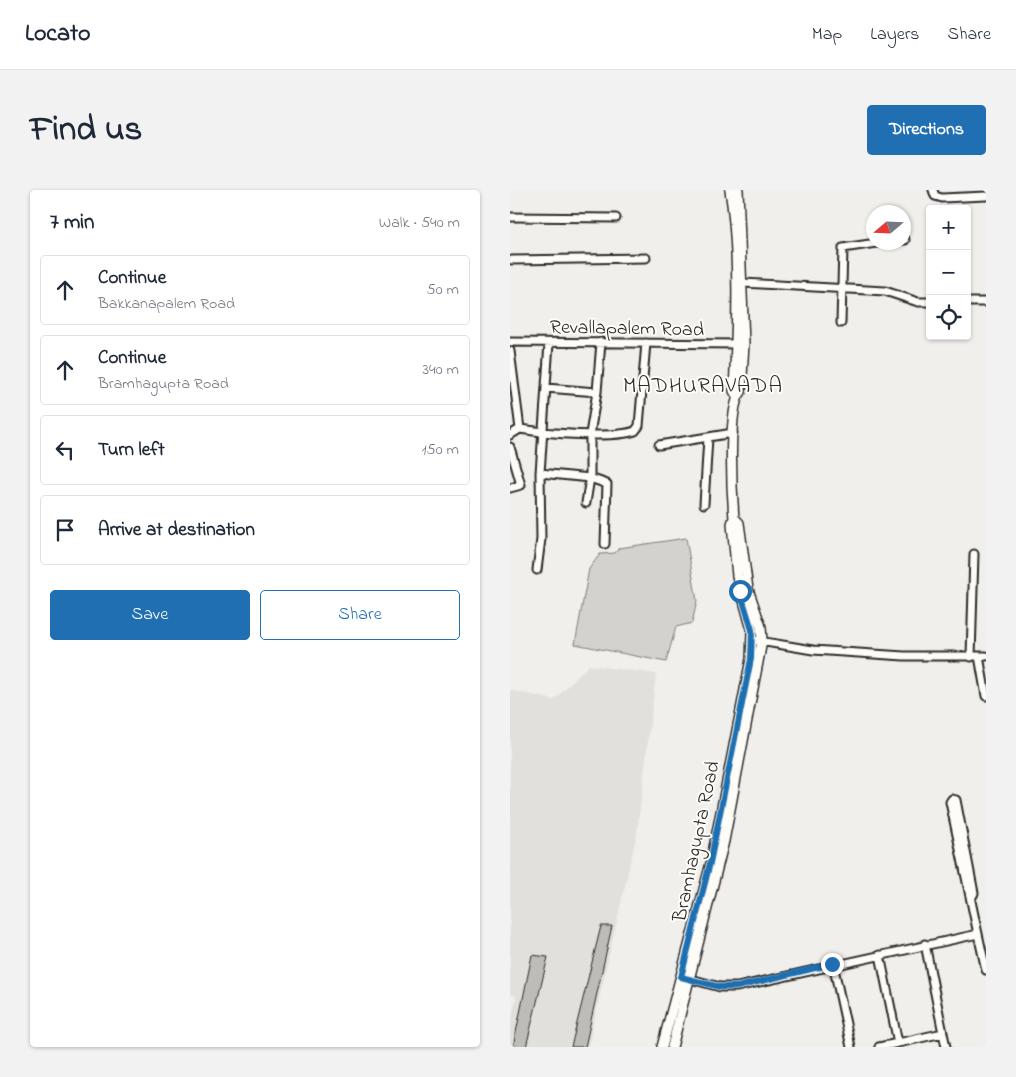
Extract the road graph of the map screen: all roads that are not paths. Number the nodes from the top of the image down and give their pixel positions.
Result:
1 (730, 190) edge
2 (738, 190) edge
3 (933, 190) edge
4 (986, 196) edge
5 (510, 217) edge
6 (616, 218) dead end
7 (866, 245) edge
8 (646, 258) dead end
9 (512, 260) dead end
10 (743, 284) junction
11 (842, 287) junction
12 (926, 302) edge
13 (971, 302) edge
14 (986, 302) edge
15 (841, 323) dead end
16 (510, 342) edge
17 (601, 342) junction
18 (548, 343) junction
19 (646, 343) junction
20 (740, 344) junction
21 (510, 351) edge
22 (546, 388) junction
23 (597, 392) junction
24 (520, 429) junction
25 (543, 432) junction
26 (733, 433) junction
27 (510, 434) edge
28 (590, 434) junction
29 (708, 438) junction
30 (659, 445) dead end
31 (510, 447) edge
32 (540, 473) junction
33 (590, 478) junction
34 (510, 488) edge
35 (586, 503) dead end
36 (704, 504) dead end
37 (605, 544) dead end
38 (974, 554) dead end
39 (537, 570) dead end
40 (758, 641) junction
41 (979, 656) edge
42 (986, 696) edge
43 (972, 897) junction
44 (978, 934) junction
45 (925, 944) junction
46 (880, 955) junction
47 (832, 964) junction
48 (986, 970) edge
49 (685, 978) junction
50 (943, 1033) junction
51 (898, 1043) junction
52 (662, 1047) edge
53 (672, 1047) edge
54 (851, 1047) edge
55 (879, 1047) edge
56 (946, 1047) edge

1 - 20 street
2 - 10 street
3 - 4 street
5 - 6 street
7 - 11 street
8 - 9 street
10 - 11 street
10 - 20 street
11 - 12 street
11 - 15 street
13 - 14 street
16 - 18 street, Revallapalem Road
17 - 18 street, Revallapalem Road
17 - 19 street, Revallapalem Road
17 - 23 street
18 - 22 street
19 - 20 street, Revallapalem Road
19 - 28 street
20 - 26 street
21 - 24 street
22 - 23 street
22 - 25 street
23 - 28 street
24 - 25 street
24 - 27 street
25 - 28 street
25 - 32 street
26 - 29 street
26 - 40 street
28 - 33 street
29 - 30 street
29 - 36 street
31 - 34 street
32 - 33 street
32 - 39 street
33 - 35 street
33 - 37 street
38 - 41 street
40 - 41 street
40 - 49 street, Bramhagupta Road
41 - 42 street
43 - 43 street
43 - 44 street
44 - 45 street
44 - 48 street
45 - 46 street
45 - 50 street
46 - 47 street
46 - 51 street
47 - 49 street
47 - 54 street
49 - 52 street, Bramhagupta Road
49 - 53 street, Bramhagupta Road
50 - 51 street
50 - 56 street
51 - 55 street

